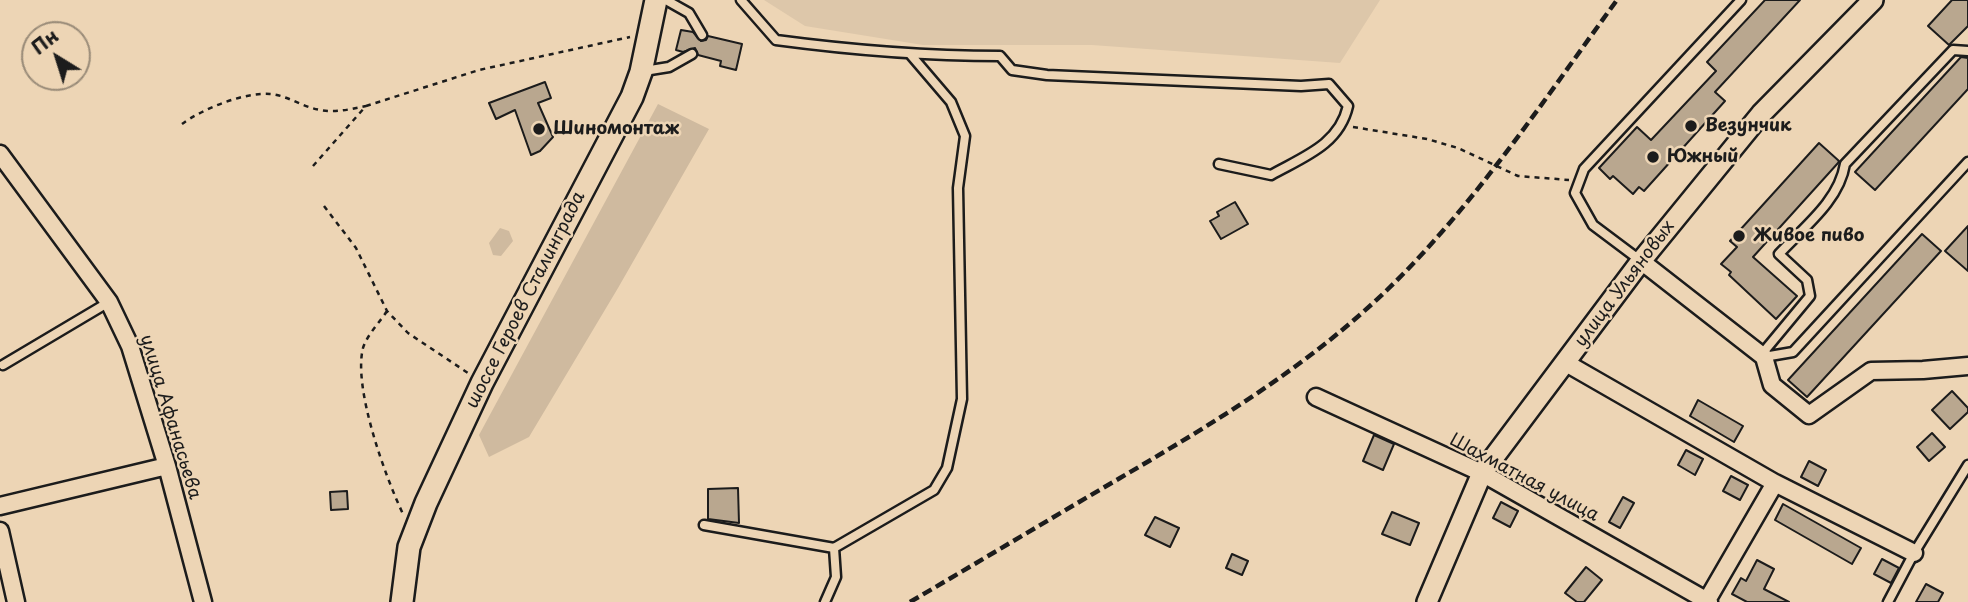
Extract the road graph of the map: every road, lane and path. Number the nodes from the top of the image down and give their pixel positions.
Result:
1 (656, 0) edge
2 (666, 0) edge
3 (741, 0) edge
4 (1741, 0) edge
5 (1873, 0) edge
6 (649, 33) junction
7 (702, 34) dead end
8 (1968, 51) edge
9 (692, 54) dead end
10 (910, 54) junction
11 (641, 72) junction
12 (366, 106) junction
13 (182, 124) dead end
14 (1342, 125) junction
15 (0, 154) edge
16 (1968, 162) edge
17 (1219, 164) dead end
18 (313, 166) dead end
19 (1579, 181) junction
20 (324, 206) dead end
21 (1641, 261) junction
22 (109, 302) junction
23 (387, 311) junction
24 (1762, 356) junction
25 (1566, 363) junction
26 (4, 365) dead end
27 (1968, 366) edge
28 (482, 383) junction
29 (1316, 397) dead end
30 (167, 466) junction
31 (1968, 466) edge
32 (1482, 473) junction
33 (1775, 483) junction
34 (0, 506) edge
35 (704, 526) dead end
36 (0, 531) edge
37 (413, 536) junction
38 (834, 548) junction
39 (1914, 553) junction
40 (16, 602) edge
41 (203, 602) edge
42 (402, 602) edge
43 (825, 602) edge
44 (1427, 602) edge
45 (1707, 602) edge
46 (1888, 602) edge

1 - 6 main road, шоссе Героев Сталинграда
2 - 7 lane
3 - 10 lane
4 - 19 lane
5 - 21 street, улица Ульяновых
6 - 11 main road, шоссе Героев Сталинграда
6 - 12 path
8 - 24 lane
9 - 11 lane
10 - 14 lane
10 - 38 lane
11 - 28 main road, шоссе Героев Сталинграда
12 - 13 path
12 - 18 path
14 - 17 lane
14 - 19 path
15 - 22 street, улица Афанасьева
16 - 24 lane
19 - 21 lane
20 - 23 path
21 - 24 street
21 - 25 street, улица Ульяновых
22 - 26 lane
22 - 30 street, улица Афанасьева
23 - 28 path
23 - 37 path
24 - 27 street
25 - 32 street, улица Ульяновых
25 - 33 street
28 - 37 main road, шоссе Героев Сталинграда
29 - 32 street, Шахматная улица
30 - 34 street
30 - 41 street, улица Афанасьева
31 - 39 lane
32 - 44 street, улица Ульяновых
32 - 45 street, Шахматная улица
33 - 39 street
33 - 45 street
35 - 38 lane
36 - 40 street
37 - 42 main road, шоссе Героев Сталинграда
38 - 43 lane
39 - 46 lane

